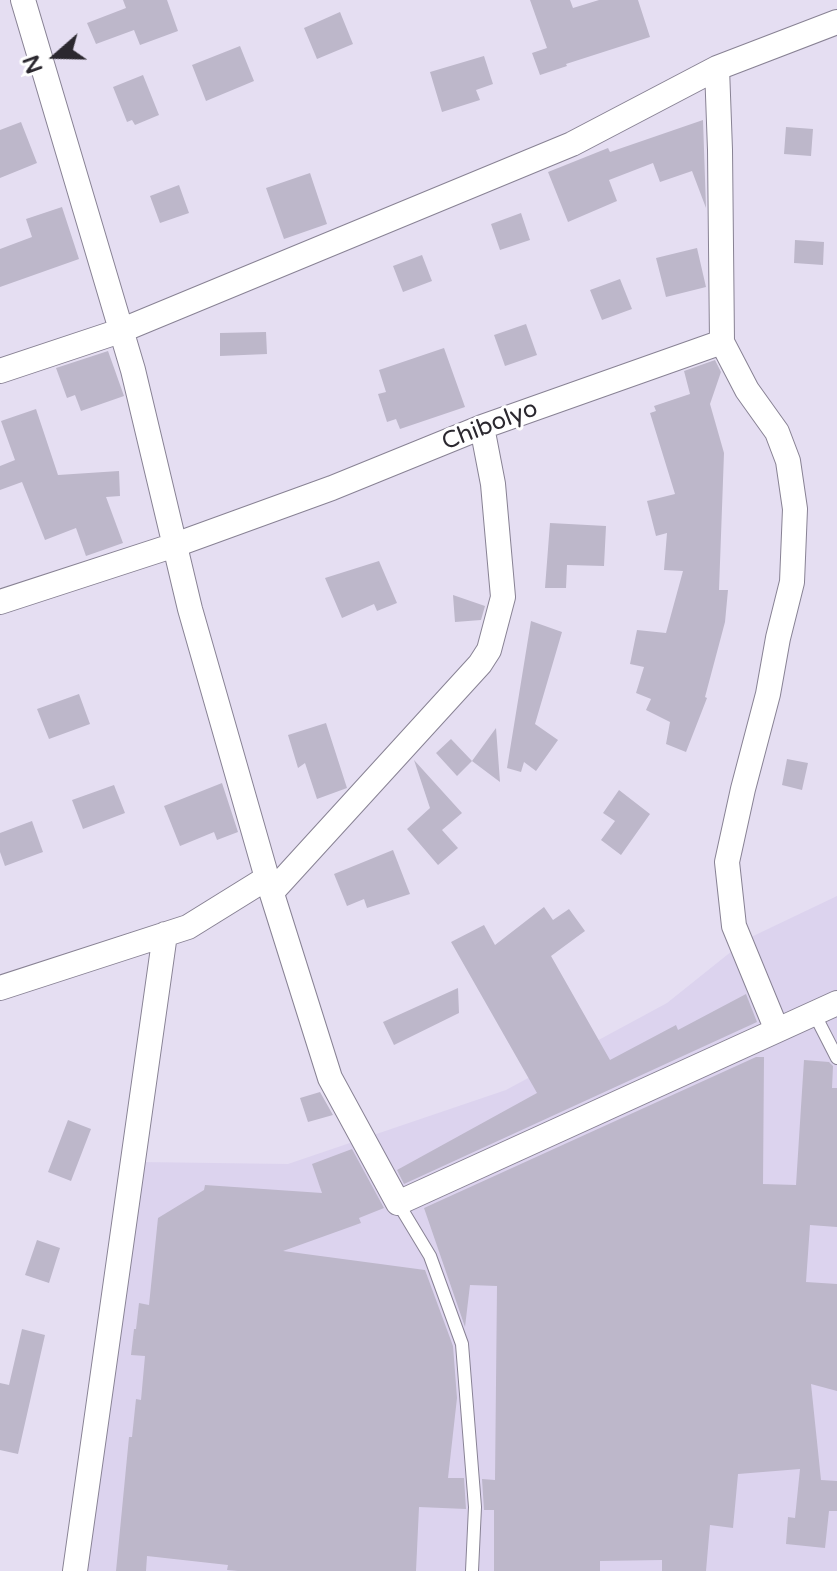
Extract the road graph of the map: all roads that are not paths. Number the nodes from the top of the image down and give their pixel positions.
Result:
1 (23, 0) edge
2 (837, 22) edge
3 (717, 68) junction
4 (120, 331) junction
5 (722, 342) junction
6 (0, 371) edge
7 (482, 427) junction
8 (175, 545) junction
9 (0, 602) edge
10 (269, 885) junction
11 (165, 934) junction
12 (0, 988) edge
13 (837, 1003) edge
14 (815, 1015) junction
15 (776, 1028) junction
16 (837, 1058) edge
17 (398, 1203) junction
18 (75, 1571) edge
19 (472, 1571) edge

1 - 4 street
2 - 3 street
3 - 4 street
3 - 5 street
4 - 6 street
4 - 8 street
5 - 7 street, Chibolyo
5 - 15 street
7 - 8 street, Chibolyo
7 - 10 street
8 - 9 street, Chibolyo
8 - 10 street
10 - 11 street
10 - 17 street
11 - 12 street
11 - 18 street
13 - 14 street
14 - 15 street
14 - 16 lane
15 - 17 street
17 - 19 lane

